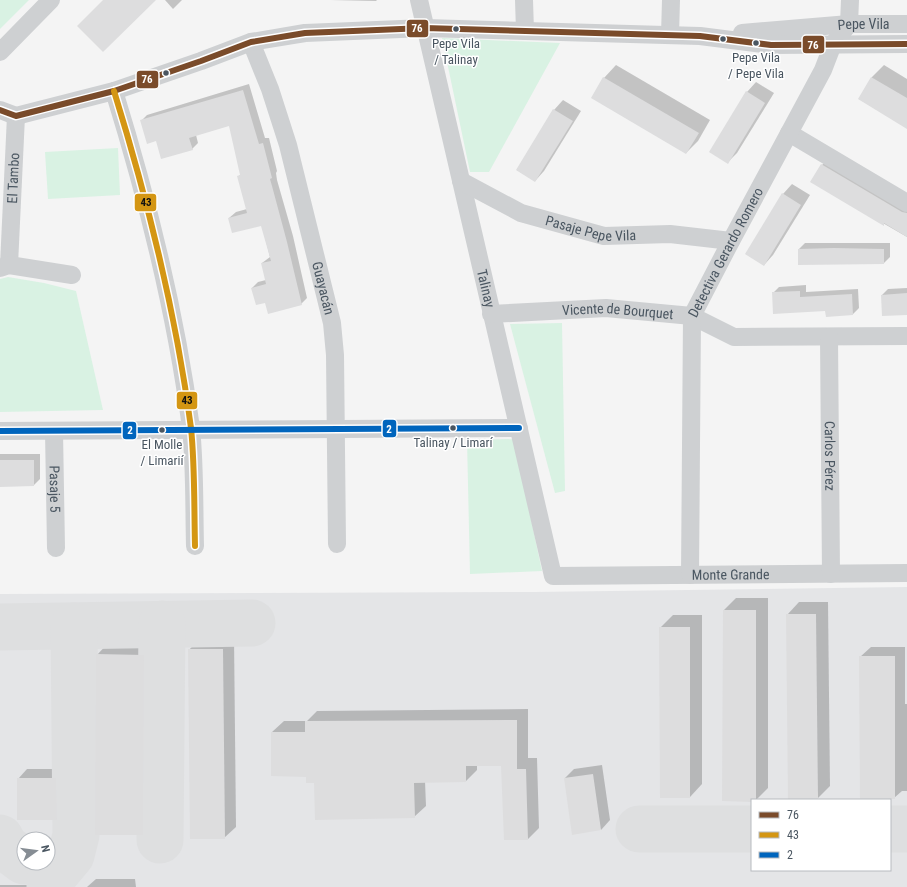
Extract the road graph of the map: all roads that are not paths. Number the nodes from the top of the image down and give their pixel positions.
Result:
1 (51, 0) edge
2 (419, 0) edge
3 (524, 0) edge
4 (671, 0) edge
5 (850, 0) edge
6 (849, 24) junction
7 (907, 24) edge
8 (425, 28) junction
9 (525, 31) junction
10 (670, 35) junction
11 (700, 36) junction
12 (252, 42) junction
13 (834, 44) junction
14 (907, 44) edge
15 (0, 52) edge
16 (114, 91) junction
17 (8, 113) edge
18 (789, 133) junction
19 (461, 181) junction
20 (907, 203) edge
21 (731, 241) junction
22 (5, 267) edge
23 (72, 275) dead end
24 (491, 314) junction
25 (692, 316) junction
26 (907, 336) edge
27 (829, 338) junction
28 (336, 428) junction
29 (519, 428) junction
30 (191, 430) junction
31 (0, 431) edge
32 (54, 431) junction
33 (337, 544) dead end
34 (195, 546) dead end
35 (56, 548) dead end
36 (907, 573) edge
37 (831, 574) junction
38 (690, 575) junction
39 (554, 576) joint

1 - 15 street
2 - 8 street, Talinay
3 - 9 street
4 - 10 street
5 - 6 street
6 - 7 street, Pepe Vila
6 - 11 street, Pepe Vila
6 - 13 street, Detectiva Gerardo Romero
8 - 9 street, Pepe Vila
8 - 12 street, Pepe Vila
8 - 19 street, Talinay
9 - 10 street, Pepe Vila
10 - 11 street, Pepe Vila
11 - 13 street, Pepe Vila
12 - 16 street, Pepe Vila
12 - 28 street, Guayacán
13 - 14 street, Pepe Vila
13 - 18 street, Detectiva Gerardo Romero
16 - 17 street, Pepe Vila
16 - 30 street
17 - 22 street, El Tambo
18 - 20 street
18 - 21 street, Detectiva Gerardo Romero
19 - 21 street, Pasaje Pepe Vila
19 - 24 street, Talinay
21 - 25 street, Detectiva Gerardo Romero
22 - 23 street, El Tambo
24 - 25 street, Vicente de Bourquet
24 - 29 street, Talinay
25 - 27 street, Vicente de Bourquet
25 - 38 street, Detectiva Gerardo Romero
26 - 27 street, Vicente de Bourquet
27 - 37 street, Carlos Pérez
28 - 29 street
28 - 30 street
28 - 33 street, Guayacán
29 - 39 street, Talinay
30 - 32 street
30 - 34 street
31 - 32 street
32 - 35 street, Pasaje 5
36 - 37 street, Monte Grande
37 - 38 street, Monte Grande
38 - 39 street, Monte Grande

